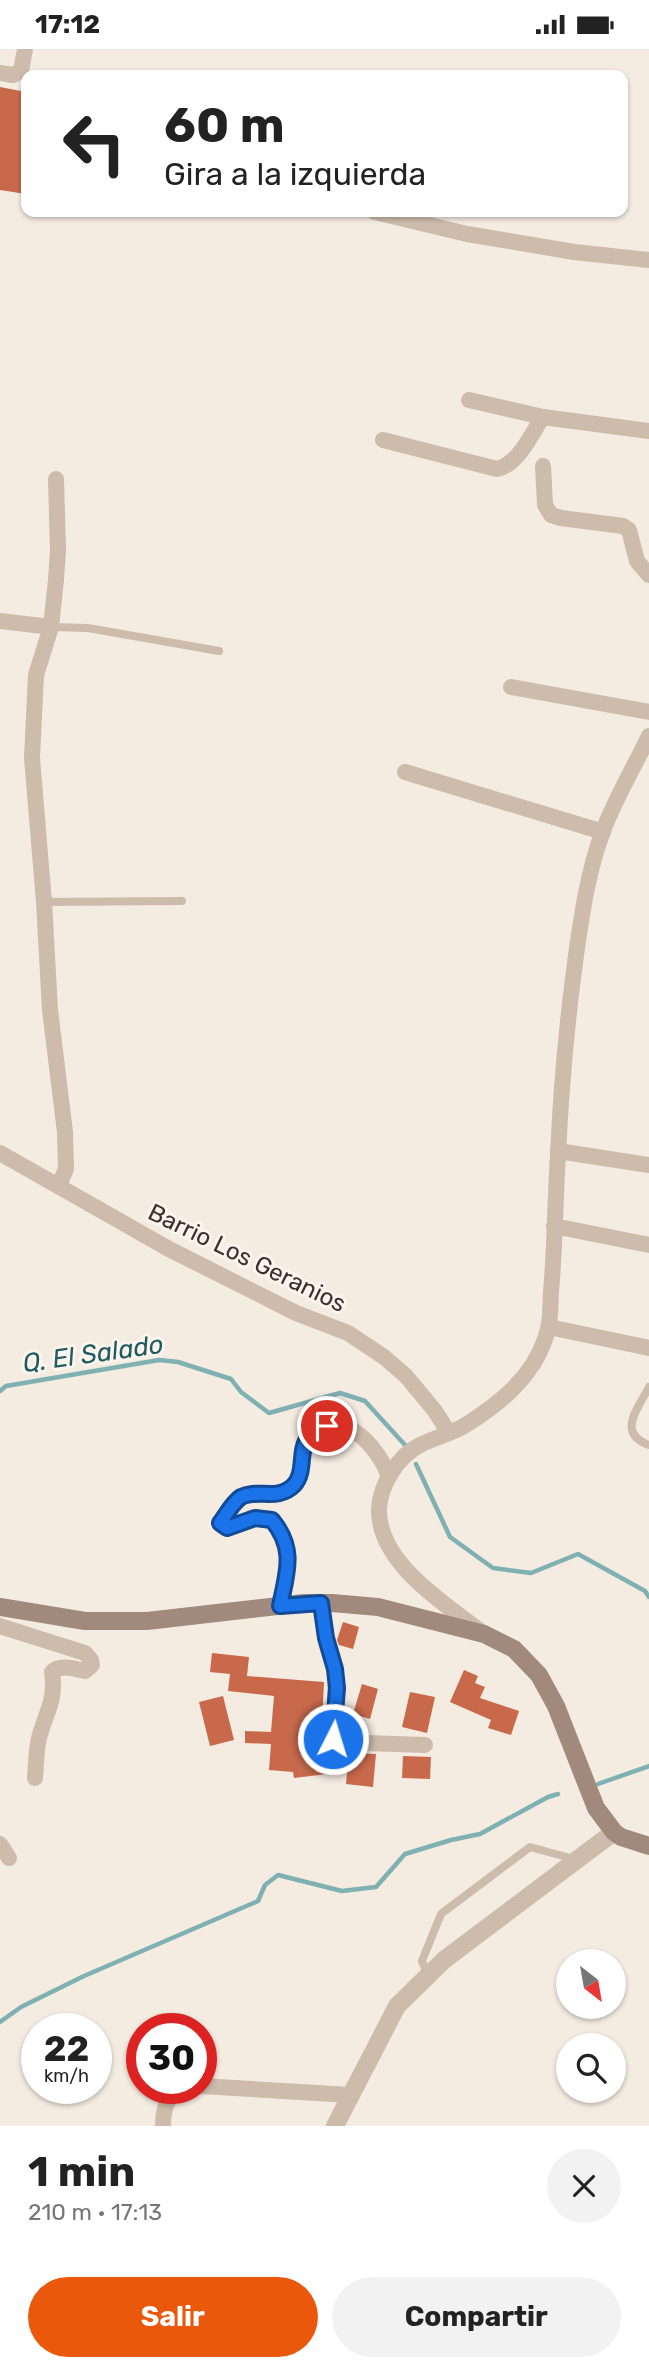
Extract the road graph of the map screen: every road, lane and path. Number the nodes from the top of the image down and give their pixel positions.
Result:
1 (25, 49) edge
2 (21, 70) edge
3 (21, 71) edge
4 (0, 73) edge
5 (396, 217) edge
6 (649, 260) edge
7 (469, 400) dead end
8 (543, 417) junction
9 (649, 431) edge
10 (383, 440) dead end
11 (542, 466) dead end
12 (56, 479) dead end
13 (649, 575) edge
14 (0, 621) edge
15 (51, 627) junction
16 (219, 651) dead end
17 (511, 687) dead end
18 (649, 712) edge
19 (649, 736) edge
20 (405, 772) dead end
21 (603, 832) junction
22 (182, 901) dead end
23 (44, 902) junction
24 (558, 1151) junction
25 (0, 1153) edge
26 (649, 1165) edge
27 (59, 1185) junction
28 (554, 1226) junction
29 (649, 1245) edge
30 (550, 1327) junction
31 (649, 1348) edge
32 (649, 1387) edge
33 (449, 1433) junction
34 (649, 1445) edge
35 (389, 1476) junction
36 (321, 1603) junction
37 (280, 1606) junction
38 (0, 1607) edge
39 (0, 1626) edge
40 (484, 1634) junction
41 (425, 1745) dead end
42 (35, 1777) dead end
43 (614, 1832) junction
44 (649, 1846) edge
45 (576, 1860) junction
46 (428, 1976) junction
47 (217, 2087) edge
48 (350, 2095) junction
49 (165, 2104) edge
50 (163, 2126) edge
51 (335, 2126) edge

1 - 2 street
3 - 4 street
5 - 6 street
7 - 8 street
8 - 9 street
8 - 10 street
11 - 13 street
12 - 15 street
14 - 15 street
15 - 16 lane
15 - 23 street
17 - 18 street
19 - 21 street
20 - 21 street
21 - 24 street
22 - 23 lane
23 - 27 street
24 - 26 street
24 - 28 street
25 - 27 street, Barrio Los Geranios
27 - 33 street, Barrio Los Geranios
28 - 29 street
28 - 30 street
30 - 31 street
30 - 33 street
32 - 34 lane
33 - 35 street
35 - 37 street
35 - 40 street
36 - 37 main road
36 - 40 main road
36 - 41 street
37 - 38 main road
39 - 42 street
40 - 43 main road
43 - 44 main road
43 - 45 street
45 - 46 street
45 - 46 lane
46 - 48 street
47 - 48 street
48 - 51 street
49 - 50 street

